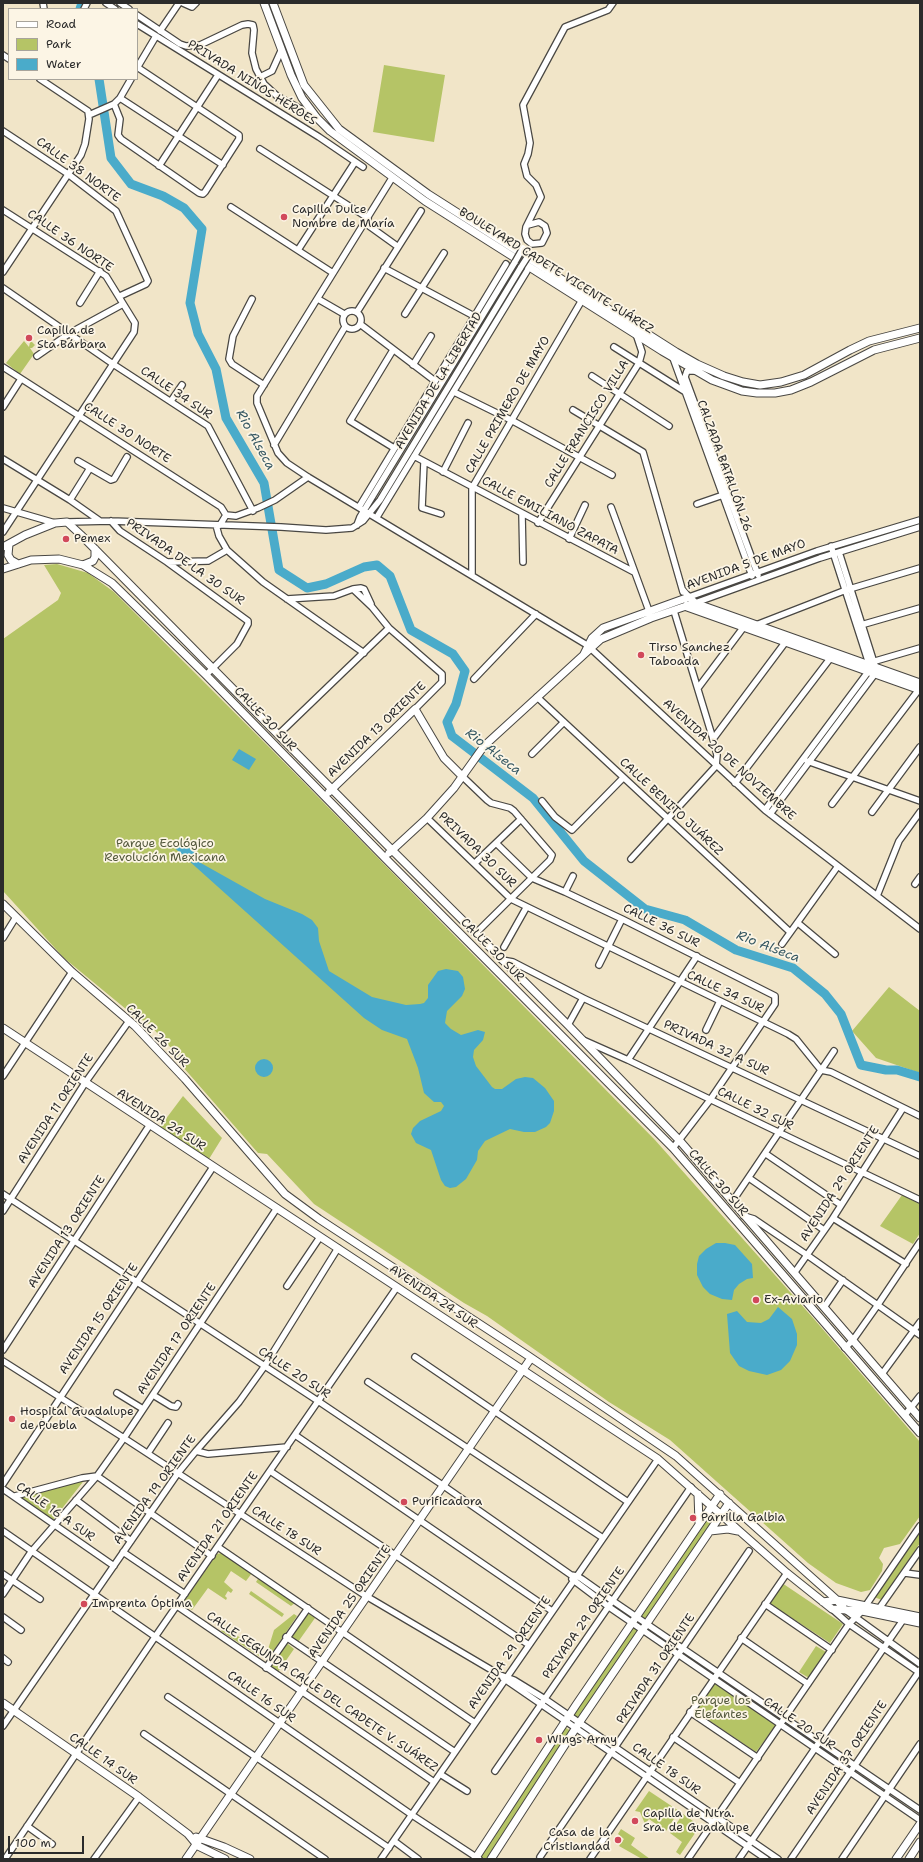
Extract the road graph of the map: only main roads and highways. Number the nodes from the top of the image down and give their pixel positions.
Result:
1 (264, 3) edge
2 (273, 3) edge
3 (920, 328) edge
4 (920, 338) edge
5 (6, 545) edge
6 (95, 550) junction
7 (18, 564) junction
8 (83, 565) junction
9 (3, 569) edge
10 (686, 598) junction
11 (696, 603) junction
12 (687, 606) junction
13 (750, 625) junction
14 (589, 647) junction
15 (919, 687) edge
16 (463, 778) junction
17 (332, 789) junction
18 (325, 797) junction
19 (392, 850) junction
20 (385, 858) junction
21 (3, 904) edge
22 (3, 1028) edge
23 (285, 1194) joint
24 (532, 1358) junction
25 (523, 1370) junction
26 (920, 1418) edge
27 (920, 1433) edge
28 (698, 1494) junction
29 (720, 1494) junction
30 (729, 1503) junction
31 (712, 1505) junction
32 (721, 1514) junction
33 (699, 1523) junction
34 (710, 1531) junction
35 (739, 1531) junction
36 (836, 1600) junction
37 (823, 1602) junction
38 (864, 1608) junction
39 (844, 1609) junction
40 (906, 1617) junction
41 (920, 1617) edge
42 (920, 1623) edge
43 (3, 1703) edge
44 (920, 1824) edge
45 (198, 1841) junction
46 (920, 1842) edge
47 (477, 1858) edge
48 (186, 1859) edge
49 (225, 1859) edge
50 (250, 1859) edge
51 (491, 1859) edge
52 (896, 1859) edge
53 (909, 1859) edge

1 - 4 main road, BOULEVARD CADETE VICENTE SUÁREZ
2 - 3 main road, BOULEVARD CADETE VICENTE SUÁREZ
5 - 6 main road, CALLE 30 SUR
5 - 7 main road
6 - 8 main road
6 - 17 main road, CALLE 30 SUR
7 - 8 main road, CALLE 30 SUR
7 - 9 main road, CALLE 30 SUR
8 - 18 main road, CALLE 30 SUR
10 - 11 main road
10 - 12 main road
10 - 14 main road, AVENIDA 5 DE MAYO
11 - 12 main road, AVENIDA 5 DE MAYO
11 - 13 main road
12 - 13 main road
12 - 14 main road, AVENIDA 5 DE MAYO
13 - 15 main road
14 - 16 main road
16 - 17 main road, AVENIDA 13 ORIENTE
16 - 19 main road
17 - 18 main road, AVENIDA 13 ORIENTE
17 - 19 main road, CALLE 30 SUR
18 - 20 main road, CALLE 30 SUR
19 - 20 main road
19 - 26 main road, CALLE 30 SUR
20 - 27 main road, CALLE 30 SUR
21 - 23 main road, CALLE 26 SUR
22 - 25 main road, AVENIDA 24 SUR
23 - 24 main road, AVENIDA 24 SUR
24 - 25 main road, AVENIDA 25 ORIENTE
24 - 29 main road, AVENIDA 24 SUR
25 - 28 main road, AVENIDA 24 SUR
25 - 45 main road, AVENIDA 25 ORIENTE
28 - 31 main road, AVENIDA 24 SUR
28 - 33 main road
29 - 30 main road, AVENIDA 24 SUR
29 - 31 main road
30 - 32 main road
30 - 36 main road, AVENIDA 24 SUR
31 - 32 main road, AVENIDA 24 SUR
31 - 33 main road
32 - 34 main road
32 - 35 main road, AVENIDA 24 SUR
33 - 47 main road
34 - 35 main road
34 - 51 main road
35 - 37 main road, AVENIDA 24 SUR
36 - 37 main road
36 - 38 main road
36 - 39 main road, AVENIDA 24 SUR
37 - 39 main road, AVENIDA 24 SUR
38 - 39 main road
38 - 40 main road
40 - 41 main road
40 - 42 main road
43 - 45 main road, CALLE 14 SUR
44 - 52 main road
45 - 48 main road, AVENIDA 25 ORIENTE
45 - 49 main road
45 - 50 main road
46 - 53 main road

